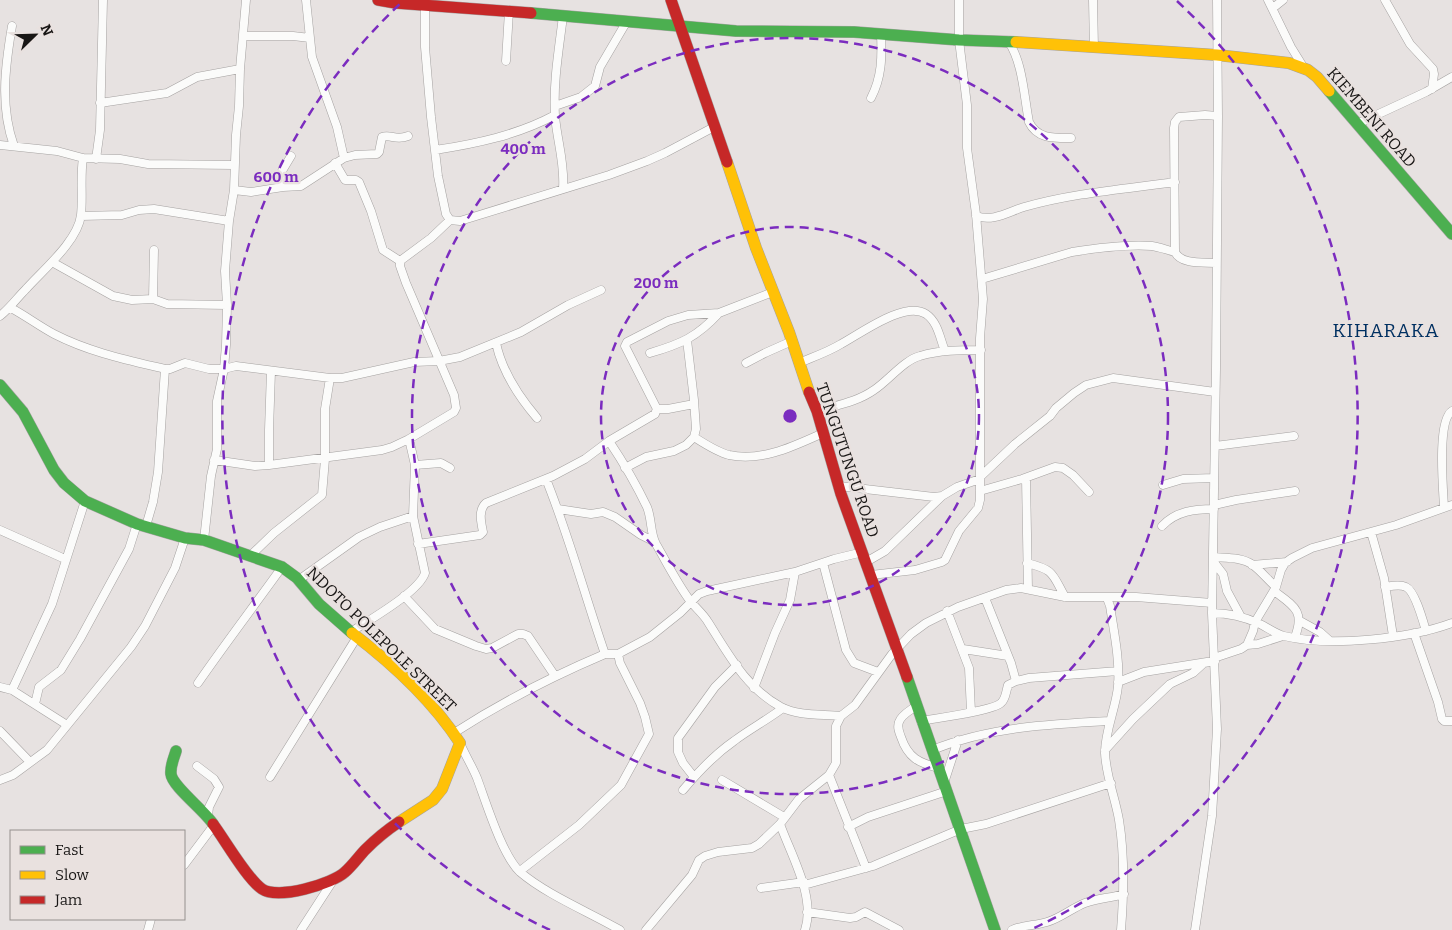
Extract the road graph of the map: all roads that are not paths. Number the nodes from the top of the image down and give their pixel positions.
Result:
1 (103, 0) edge
2 (246, 0) edge
3 (306, 0) edge
4 (378, 0) edge
5 (671, 0) edge
6 (959, 0) edge
7 (1093, 0) edge
8 (1217, 0) edge
9 (1268, 0) edge
10 (1284, 0) edge
11 (1385, 0) edge
12 (394, 2) edge
13 (425, 4) junction
14 (1272, 8) junction
15 (509, 11) junction
16 (563, 16) junction
17 (627, 21) junction
18 (12, 26) dead end
19 (679, 26) junction
20 (881, 34) junction
21 (244, 36) junction
22 (310, 38) junction
23 (959, 40) junction
24 (1008, 41) junction
25 (1094, 48) junction
26 (1217, 55) junction
27 (506, 60) dead end
28 (1304, 68) junction
29 (240, 69) junction
30 (1452, 77) edge
31 (1432, 89) junction
32 (871, 98) dead end
33 (100, 103) junction
34 (555, 106) junction
35 (555, 115) junction
36 (1218, 116) junction
37 (1357, 124) junction
38 (714, 126) junction
39 (408, 136) dead end
40 (1071, 138) dead end
41 (0, 145) edge
42 (14, 146) junction
43 (435, 150) junction
44 (291, 156) dead end
45 (83, 158) junction
46 (344, 158) junction
47 (96, 159) junction
48 (335, 163) junction
49 (234, 165) junction
50 (1175, 182) junction
51 (283, 187) junction
52 (563, 188) junction
53 (234, 190) junction
54 (81, 216) junction
55 (976, 216) junction
56 (450, 220) junction
57 (229, 221) junction
58 (1452, 234) edge
59 (154, 250) dead end
60 (1175, 252) junction
61 (400, 261) junction
62 (52, 262) junction
63 (1216, 262) junction
64 (982, 279) junction
65 (601, 290) dead end
66 (773, 292) junction
67 (153, 299) junction
68 (228, 305) junction
69 (11, 308) junction
70 (719, 313) junction
71 (0, 316) edge
72 (687, 340) junction
73 (792, 342) junction
74 (496, 343) junction
75 (981, 350) junction
76 (945, 351) junction
77 (650, 353) dead end
78 (439, 361) junction
79 (746, 363) dead end
80 (798, 363) junction
81 (165, 369) junction
82 (224, 369) junction
83 (271, 371) junction
84 (330, 378) junction
85 (0, 385) edge
86 (1215, 392) junction
87 (694, 404) junction
88 (657, 410) junction
89 (817, 410) junction
90 (1452, 411) edge
91 (537, 418) dead end
92 (823, 433) junction
93 (1294, 436) dead end
94 (694, 438) junction
95 (409, 439) junction
96 (609, 441) junction
97 (1215, 446) junction
98 (325, 459) junction
99 (214, 460) junction
100 (270, 465) junction
101 (415, 465) junction
102 (450, 468) dead end
103 (625, 468) junction
104 (980, 478) junction
105 (1026, 478) junction
106 (1214, 478) junction
107 (546, 479) junction
108 (1163, 485) dead end
109 (839, 486) junction
110 (980, 491) junction
111 (1295, 491) dead end
112 (1090, 492) dead end
113 (942, 496) junction
114 (86, 500) junction
115 (1448, 506) edge
116 (1214, 507) junction
117 (558, 509) junction
118 (413, 516) junction
119 (141, 525) junction
120 (1162, 526) dead end
121 (0, 530) edge
122 (1371, 532) junction
123 (185, 538) junction
124 (204, 540) junction
125 (655, 542) junction
126 (418, 544) junction
127 (250, 556) junction
128 (864, 557) junction
129 (65, 559) junction
130 (1214, 559) junction
131 (1287, 562) junction
132 (823, 563) junction
133 (1027, 564) junction
134 (1252, 565) junction
135 (282, 567) junction
136 (795, 572) junction
137 (870, 575) junction
138 (300, 579) junction
139 (1385, 587) junction
140 (1028, 589) junction
141 (1275, 589) junction
142 (404, 596) junction
143 (1065, 597) junction
144 (985, 598) junction
145 (1107, 598) junction
146 (691, 602) junction
147 (1212, 602) junction
148 (946, 611) junction
149 (1212, 613) junction
150 (1242, 617) junction
151 (1300, 621) junction
152 (1255, 622) junction
153 (1452, 623) edge
154 (1426, 631) junction
155 (1414, 633) junction
156 (354, 634) junction
157 (1283, 636) junction
158 (1393, 636) junction
159 (1296, 637) junction
160 (1329, 640) junction
161 (1246, 645) junction
162 (897, 648) junction
163 (963, 649) junction
164 (606, 654) junction
165 (618, 654) junction
166 (1008, 656) junction
167 (1212, 660) junction
168 (737, 665) junction
169 (1118, 671) junction
170 (878, 672) junction
171 (556, 676) junction
172 (1016, 681) junction
173 (1118, 682) junction
174 (198, 683) dead end
175 (0, 687) edge
176 (754, 688) junction
177 (12, 690) junction
178 (35, 704) junction
179 (916, 706) junction
180 (782, 708) junction
181 (972, 712) junction
182 (841, 716) junction
183 (922, 721) junction
184 (1110, 721) junction
185 (1452, 721) edge
186 (67, 725) junction
187 (0, 731) edge
188 (457, 738) junction
189 (958, 740) junction
190 (932, 750) junction
191 (1105, 750) junction
192 (176, 751) dead end
193 (30, 762) junction
194 (197, 766) dead end
195 (939, 768) junction
196 (829, 775) junction
197 (694, 776) junction
198 (270, 777) dead end
199 (0, 780) edge
200 (722, 780) dead end
201 (1111, 783) junction
202 (946, 787) junction
203 (683, 790) dead end
204 (211, 821) junction
205 (782, 821) junction
206 (848, 827) junction
207 (961, 830) junction
208 (185, 863) edge
209 (866, 868) junction
210 (520, 872) junction
211 (334, 879) junction
212 (804, 884) junction
213 (761, 888) dead end
214 (1124, 894) junction
215 (807, 912) junction
216 (301, 930) edge
217 (620, 930) edge
218 (646, 930) edge
219 (805, 930) edge
220 (899, 930) edge
221 (995, 930) edge
222 (1012, 930) edge
223 (1121, 930) edge
224 (1195, 930) edge

1 - 33 street
2 - 21 street
3 - 22 street
4 - 12 street, KIEMBENI ROAD
5 - 19 street, TUNGUTUNGU ROAD
6 - 23 street
7 - 25 street
8 - 26 street
9 - 14 street
10 - 14 street
11 - 31 street
12 - 13 street, KIEMBENI ROAD
13 - 15 street, KIEMBENI ROAD
13 - 43 street
14 - 28 street
15 - 16 street, KIEMBENI ROAD
15 - 27 street
16 - 17 street, KIEMBENI ROAD
16 - 34 street
17 - 19 street, KIEMBENI ROAD
17 - 34 street
18 - 42 street
19 - 20 street, KIEMBENI ROAD
19 - 38 street, TUNGUTUNGU ROAD
20 - 23 street, KIEMBENI ROAD
20 - 32 street
21 - 22 street
21 - 29 street
22 - 46 street
23 - 24 street, KIEMBENI ROAD
23 - 55 street
24 - 25 street, KIEMBENI ROAD
24 - 40 street
25 - 26 street, KIEMBENI ROAD
26 - 28 street, KIEMBENI ROAD
26 - 36 street
28 - 37 street, KIEMBENI ROAD
29 - 33 street
29 - 49 street
30 - 31 street
31 - 37 street
33 - 47 street
34 - 35 street
35 - 43 street
35 - 52 street
36 - 50 street
36 - 63 street
37 - 58 street, KIEMBENI ROAD
38 - 52 street
38 - 66 street, TUNGUTUNGU ROAD
39 - 46 street
41 - 42 street
42 - 45 street
43 - 56 street
44 - 51 street
45 - 47 street
45 - 54 street
46 - 48 street
47 - 49 street
48 - 51 street
48 - 61 street
49 - 53 street
50 - 55 street
50 - 60 street
51 - 53 street
52 - 56 street
53 - 57 street
54 - 57 street
54 - 62 street
55 - 64 street
56 - 61 street
57 - 68 street
59 - 67 street
60 - 63 street
60 - 64 street
61 - 78 street
62 - 67 street
62 - 69 street
63 - 86 street
64 - 75 street
65 - 74 street
66 - 70 street
66 - 73 street, TUNGUTUNGU ROAD
67 - 68 street
68 - 82 street
69 - 71 street
69 - 81 street
70 - 72 street
70 - 88 street
72 - 77 street
72 - 87 street
73 - 79 street
73 - 80 street, TUNGUTUNGU ROAD
74 - 78 street
74 - 91 street
75 - 76 street
75 - 104 street
76 - 80 street
76 - 89 street
78 - 84 street
78 - 95 street
80 - 89 street, TUNGUTUNGU ROAD
81 - 82 street
81 - 119 street
82 - 83 street
82 - 99 street
83 - 84 street
83 - 100 street
84 - 98 street
85 - 114 street, NDOTO POLEPOLE STREET
86 - 97 street
86 - 104 street
87 - 88 street
87 - 94 street
88 - 96 street
89 - 92 street, TUNGUTUNGU ROAD
90 - 115 street
92 - 94 street
92 - 109 street, TUNGUTUNGU ROAD
93 - 97 street
94 - 103 street
95 - 98 street
95 - 101 street
96 - 103 street
96 - 107 street
97 - 106 street
98 - 100 street
98 - 127 street
99 - 100 street
99 - 124 street
101 - 102 street
101 - 118 street
103 - 125 street
104 - 110 street
104 - 113 street
105 - 110 street
105 - 112 street
105 - 133 street
106 - 108 street
106 - 116 street
107 - 117 street
107 - 126 street
109 - 113 street
109 - 128 street, TUNGUTUNGU ROAD
110 - 137 street
111 - 116 street
113 - 128 street
114 - 119 street, NDOTO POLEPOLE STREET
114 - 129 street
115 - 122 street
116 - 120 street
116 - 130 street
117 - 125 street
117 - 164 street
118 - 126 street
118 - 138 street
119 - 123 street, NDOTO POLEPOLE STREET
119 - 178 street
121 - 129 street
122 - 131 street
122 - 139 street
123 - 124 street, NDOTO POLEPOLE STREET
123 - 186 street
124 - 127 street, NDOTO POLEPOLE STREET
125 - 146 street
126 - 142 street
127 - 135 street, NDOTO POLEPOLE STREET
128 - 132 street
128 - 137 street, TUNGUTUNGU ROAD
129 - 177 street
130 - 134 street
130 - 147 street
130 - 150 street
131 - 134 street
131 - 141 street
132 - 136 street
132 - 170 street
133 - 140 street
133 - 143 street
134 - 141 street
135 - 138 street, NDOTO POLEPOLE STREET
135 - 174 street
136 - 146 street
136 - 176 street
137 - 162 street, TUNGUTUNGU ROAD
138 - 156 street, NDOTO POLEPOLE STREET
139 - 154 street
139 - 158 street
140 - 143 street
140 - 144 street
141 - 151 street
141 - 152 street
142 - 156 street
142 - 171 street
143 - 145 street
144 - 148 street
144 - 166 street
145 - 147 street
145 - 169 street
146 - 165 street
146 - 168 street
147 - 149 street
148 - 162 street
148 - 163 street
149 - 150 street
149 - 167 street
150 - 152 street
151 - 159 street
151 - 160 street
152 - 157 street
152 - 161 street
153 - 154 street
154 - 155 street
155 - 158 street
155 - 185 street
156 - 188 street, NDOTO POLEPOLE STREET
156 - 198 street
157 - 159 street
157 - 161 street
158 - 160 street
159 - 160 street
161 - 167 street
162 - 170 street
162 - 179 street, TUNGUTUNGU ROAD
163 - 166 street
163 - 181 street
164 - 165 street
164 - 171 street
165 - 210 street
166 - 172 street
167 - 173 street
167 - 191 street
167 - 224 street
168 - 176 street
168 - 197 street
169 - 172 street
169 - 173 street
170 - 182 street
171 - 188 street
172 - 181 street
173 - 184 street
175 - 177 street
176 - 180 street
177 - 178 street
178 - 186 street
179 - 183 street, TUNGUTUNGU ROAD
179 - 195 street
180 - 182 street
180 - 197 street
181 - 183 street
182 - 196 street
183 - 190 street, TUNGUTUNGU ROAD
184 - 189 street
184 - 191 street
186 - 193 street
187 - 193 street
188 - 210 street
188 - 211 street
189 - 190 street
189 - 202 street
190 - 195 street, TUNGUTUNGU ROAD
191 - 201 street
192 - 204 street
193 - 199 street
194 - 204 street
195 - 202 street, TUNGUTUNGU ROAD
196 - 205 street
196 - 206 street
197 - 203 street
200 - 205 street
201 - 207 street
201 - 214 street
202 - 206 street
202 - 207 street, TUNGUTUNGU ROAD
204 - 208 street
204 - 211 street
205 - 212 street
205 - 218 street
206 - 209 street
207 - 209 street
207 - 221 street, TUNGUTUNGU ROAD
209 - 212 street
210 - 217 street
211 - 216 street
212 - 213 street
212 - 215 street
214 - 222 street
214 - 223 street
215 - 219 street
215 - 220 street

